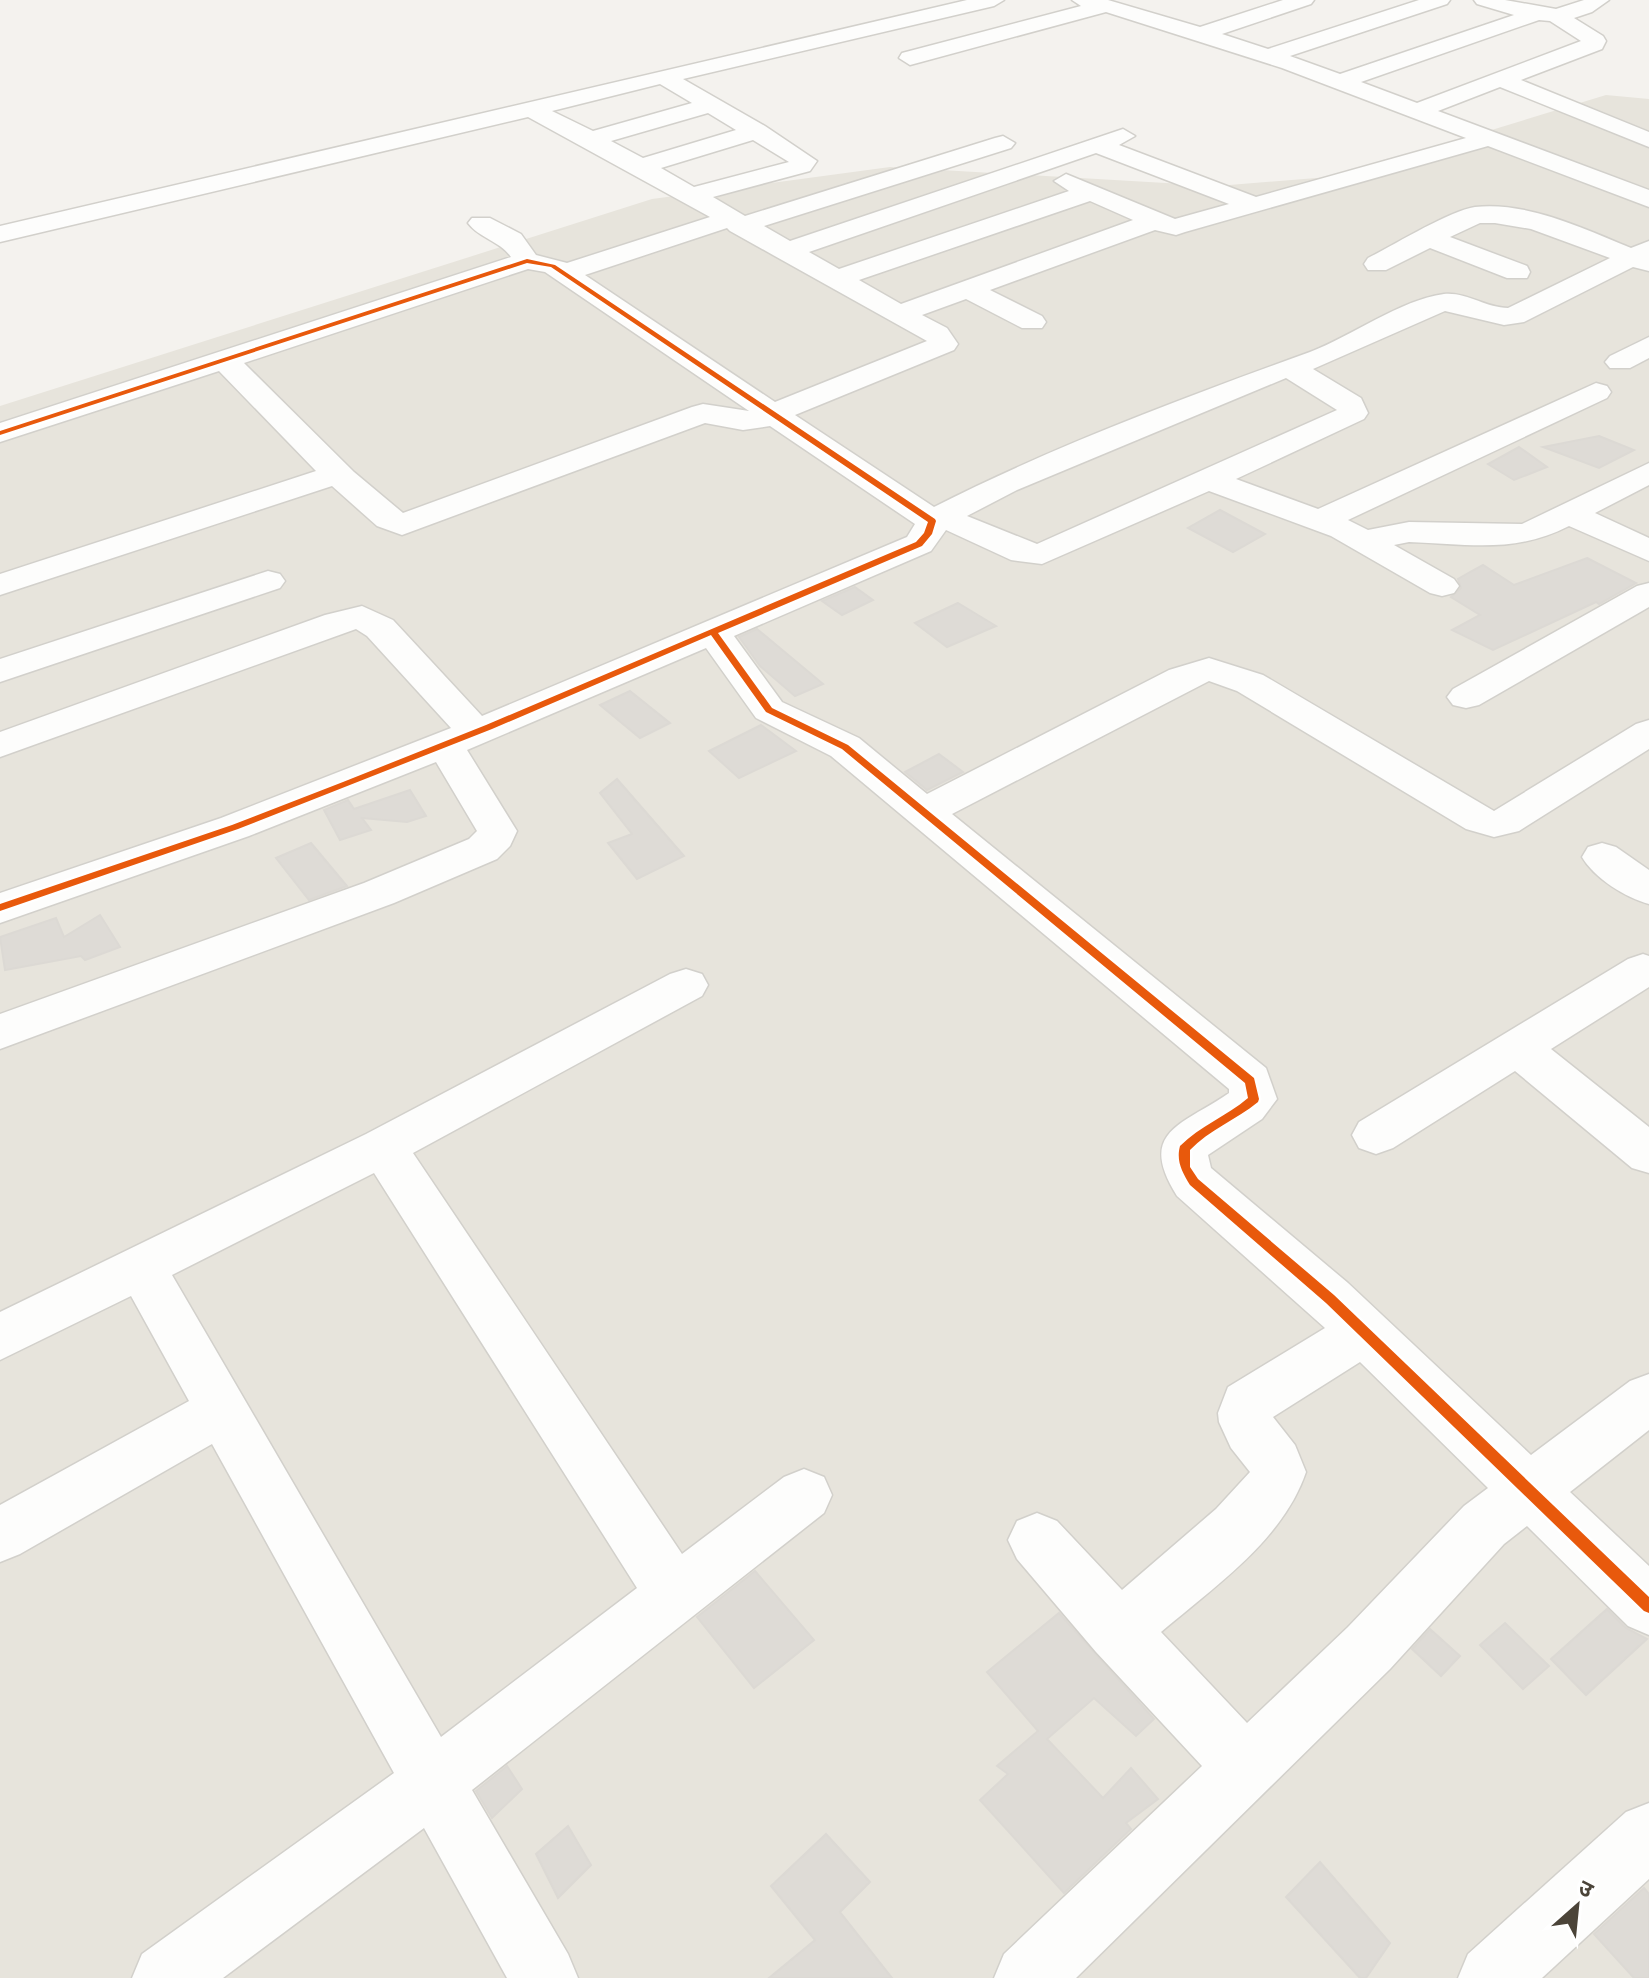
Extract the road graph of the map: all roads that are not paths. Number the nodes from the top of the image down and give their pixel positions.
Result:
1 (994, 0) edge
2 (1082, 0) edge
3 (1304, 0) edge
4 (1440, 0) edge
5 (1484, 0) edge
6 (1599, 0) edge
7 (1105, 6) junction
8 (1177, 6) dead end
9 (1535, 15) junction
10 (1148, 17) junction
11 (1558, 17) junction
12 (861, 29) junction
13 (1200, 34) junction
14 (1267, 56) junction
15 (910, 58) junction
16 (934, 72) dead end
17 (662, 76) junction
18 (1502, 80) junction
19 (1339, 82) junction
20 (1456, 97) junction
21 (712, 105) junction
22 (1482, 107) dead end
23 (531, 109) junction
24 (1418, 111) junction
25 (757, 131) junction
26 (1123, 136) dead end
27 (1491, 138) junction
28 (592, 139) junction
29 (1649, 140) edge
30 (1003, 143) dead end
31 (1097, 145) junction
32 (640, 167) junction
33 (1066, 181) dead end
34 (1091, 192) junction
35 (691, 195) junction
36 (1649, 199) edge
37 (1255, 205) junction
38 (1155, 221) junction
39 (734, 222) junction
40 (481, 223) dead end
41 (0, 234) edge
42 (1428, 238) junction
43 (788, 251) junction
44 (1643, 257) edge
45 (527, 261) junction
46 (1377, 264) dead end
47 (1517, 272) dead end
48 (564, 273) junction
49 (836, 279) junction
50 (967, 289) junction
51 (899, 314) junction
52 (1032, 322) dead end
53 (1649, 346) edge
54 (224, 359) junction
55 (1620, 362) dead end
56 (1290, 368) junction
57 (1596, 392) dead end
58 (774, 413) junction
59 (0, 433) edge
60 (1649, 472) edge
61 (338, 474) junction
62 (1208, 480) junction
63 (1569, 513) junction
64 (936, 518) junction
65 (1321, 520) junction
66 (1365, 540) junction
67 (1649, 551) edge
68 (268, 581) dead end
69 (0, 585) edge
70 (1442, 586) dead end
71 (1649, 593) edge
72 (713, 632) junction
73 (0, 671) edge
74 (1466, 697) dead end
75 (1649, 732) edge
76 (461, 738) junction
77 (0, 745) edge
78 (923, 813) junction
79 (1602, 857) dead end
80 (1649, 890) edge
81 (0, 908) edge
82 (1643, 970) dead end
83 (686, 985) dead end
84 (0, 1032) edge
85 (1517, 1047) junction
86 (1376, 1135) dead end
87 (383, 1147) junction
88 (1646, 1147) edge
89 (142, 1269) junction
90 (1363, 1332) junction
91 (0, 1337) edge
92 (1649, 1398) edge
93 (223, 1410) junction
94 (1528, 1492) junction
95 (804, 1495) dead end
96 (0, 1535) edge
97 (1037, 1540) dead end
98 (675, 1595) junction
99 (1649, 1606) edge
100 (1117, 1631) junction
101 (1245, 1767) junction
102 (435, 1781) junction
103 (1649, 1835) edge
104 (166, 1978) edge
105 (544, 1978) edge
106 (1028, 1978) edge
107 (1492, 1978) edge

1 - 12 street
2 - 7 street
3 - 13 street
4 - 14 street
5 - 9 street
6 - 11 street
7 - 10 street
7 - 15 street
8 - 10 street
9 - 11 street
9 - 19 street
10 - 13 street
11 - 18 street
12 - 15 street
12 - 17 street
13 - 14 street
14 - 19 street
15 - 16 street
17 - 21 street
17 - 23 street
18 - 20 street
18 - 29 street
19 - 24 street
20 - 22 street
20 - 24 street
21 - 25 street
21 - 28 street
23 - 28 street
23 - 41 street
24 - 27 street
25 - 32 street
25 - 35 street
26 - 31 street
27 - 36 street
27 - 37 street
28 - 32 street
30 - 39 street
31 - 37 street
31 - 43 street
32 - 35 street
33 - 34 street
34 - 38 street
34 - 49 street
35 - 39 street
37 - 38 street
38 - 50 street
39 - 43 street
39 - 48 street
40 - 45 street
42 - 44 street
42 - 46 street
42 - 47 street
43 - 49 street
44 - 56 street
45 - 48 street
45 - 54 street
48 - 58 street
49 - 51 street
50 - 51 street
50 - 52 street
51 - 58 street
53 - 55 street
54 - 59 street
54 - 61 street
56 - 62 street
56 - 64 street
57 - 65 street
58 - 61 street
58 - 64 street
60 - 63 street
61 - 69 street
62 - 64 street
62 - 65 street
63 - 66 street
63 - 67 street
64 - 72 street
65 - 66 street
66 - 70 street
68 - 73 street
71 - 74 street
72 - 76 street
72 - 78 street
75 - 78 street
76 - 77 street
76 - 81 street
76 - 84 street
78 - 90 street
79 - 80 street
82 - 85 street
83 - 87 street
85 - 86 street
85 - 88 street
87 - 89 street
87 - 98 street
89 - 91 street
89 - 93 street
90 - 94 street
90 - 100 street
92 - 94 street
93 - 96 street
93 - 102 street
94 - 99 street
94 - 101 street
95 - 98 street
97 - 100 street
98 - 102 street
100 - 101 street
101 - 106 street
102 - 104 street
102 - 105 street
103 - 107 street

